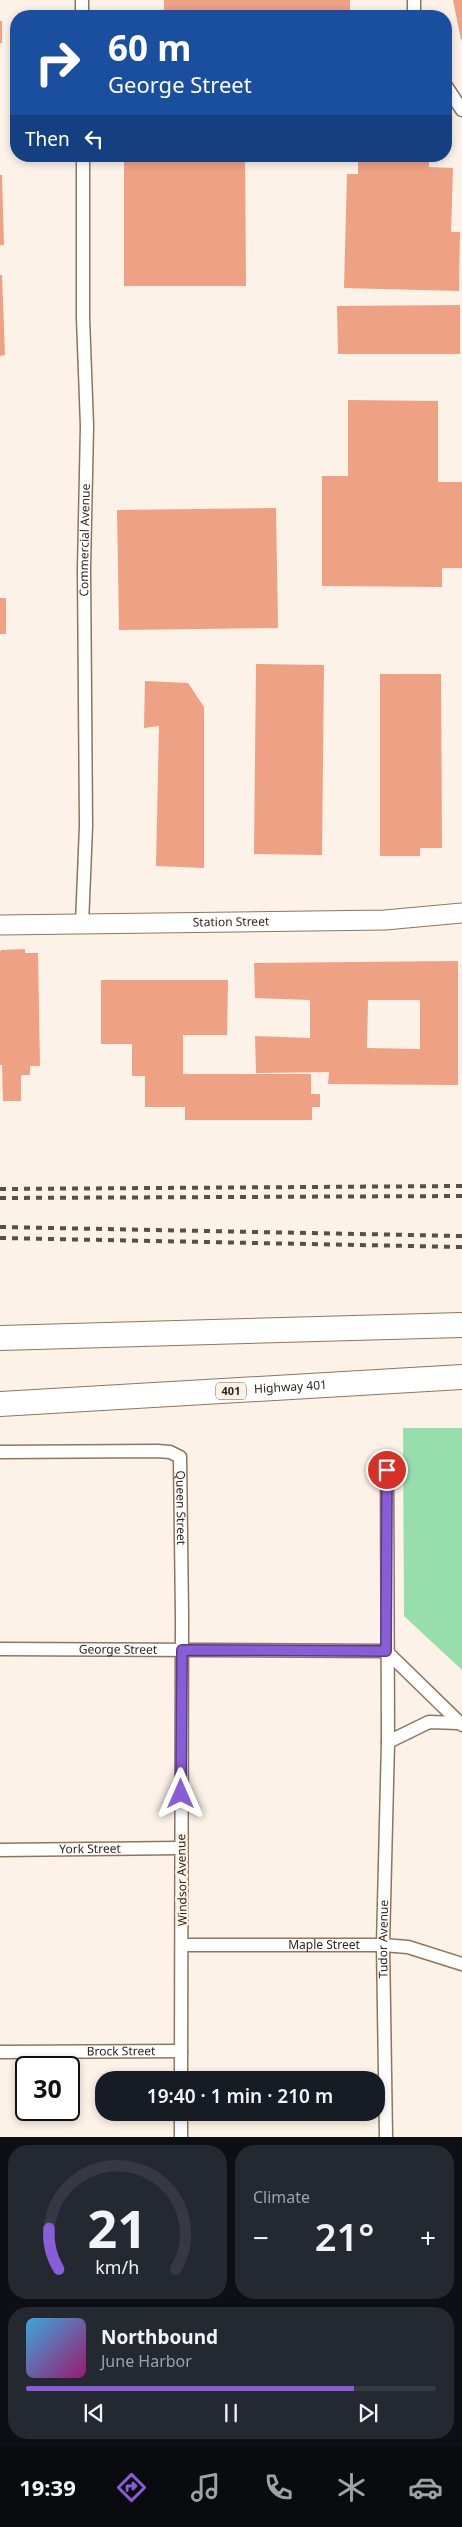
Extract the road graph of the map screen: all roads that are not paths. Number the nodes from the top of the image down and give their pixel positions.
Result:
1 (452, 95) edge
2 (462, 110) edge
3 (83, 162) edge
4 (462, 913) edge
5 (82, 924) junction
6 (0, 925) edge
7 (462, 1325) edge
8 (0, 1338) edge
9 (462, 1377) edge
10 (0, 1404) edge
11 (0, 1452) edge
12 (387, 1470) dead end
13 (0, 1649) edge
14 (182, 1650) junction
15 (386, 1651) junction
16 (460, 1724) edge
17 (388, 1742) junction
18 (181, 1848) junction
19 (0, 1850) edge
20 (183, 1945) junction
21 (383, 1945) junction
22 (462, 1964) edge
23 (182, 2051) junction
24 (0, 2052) edge
25 (181, 2071) edge
26 (181, 2121) edge
27 (181, 2137) edge
28 (386, 2137) edge

1 - 2 street
3 - 5 street, Commercial Avenue
4 - 5 street, Station Street
5 - 6 street, Station Street
7 - 8 highway
9 - 10 highway, Highway 401 / 401
11 - 14 street, Queen Street
12 - 15 street, Tudor Avenue
13 - 14 street, George Street
14 - 15 street, George Street
14 - 18 street, Windsor Avenue
15 - 16 street
15 - 17 street, Tudor Avenue
16 - 17 street
17 - 21 street, Tudor Avenue
18 - 19 street, York Street
18 - 20 street, Windsor Avenue
20 - 21 street, Maple Street
20 - 23 street, Windsor Avenue
21 - 22 street, Maple Street
21 - 28 street, Tudor Avenue
23 - 24 street, Brock Street
23 - 25 street, Windsor Avenue
26 - 27 street

